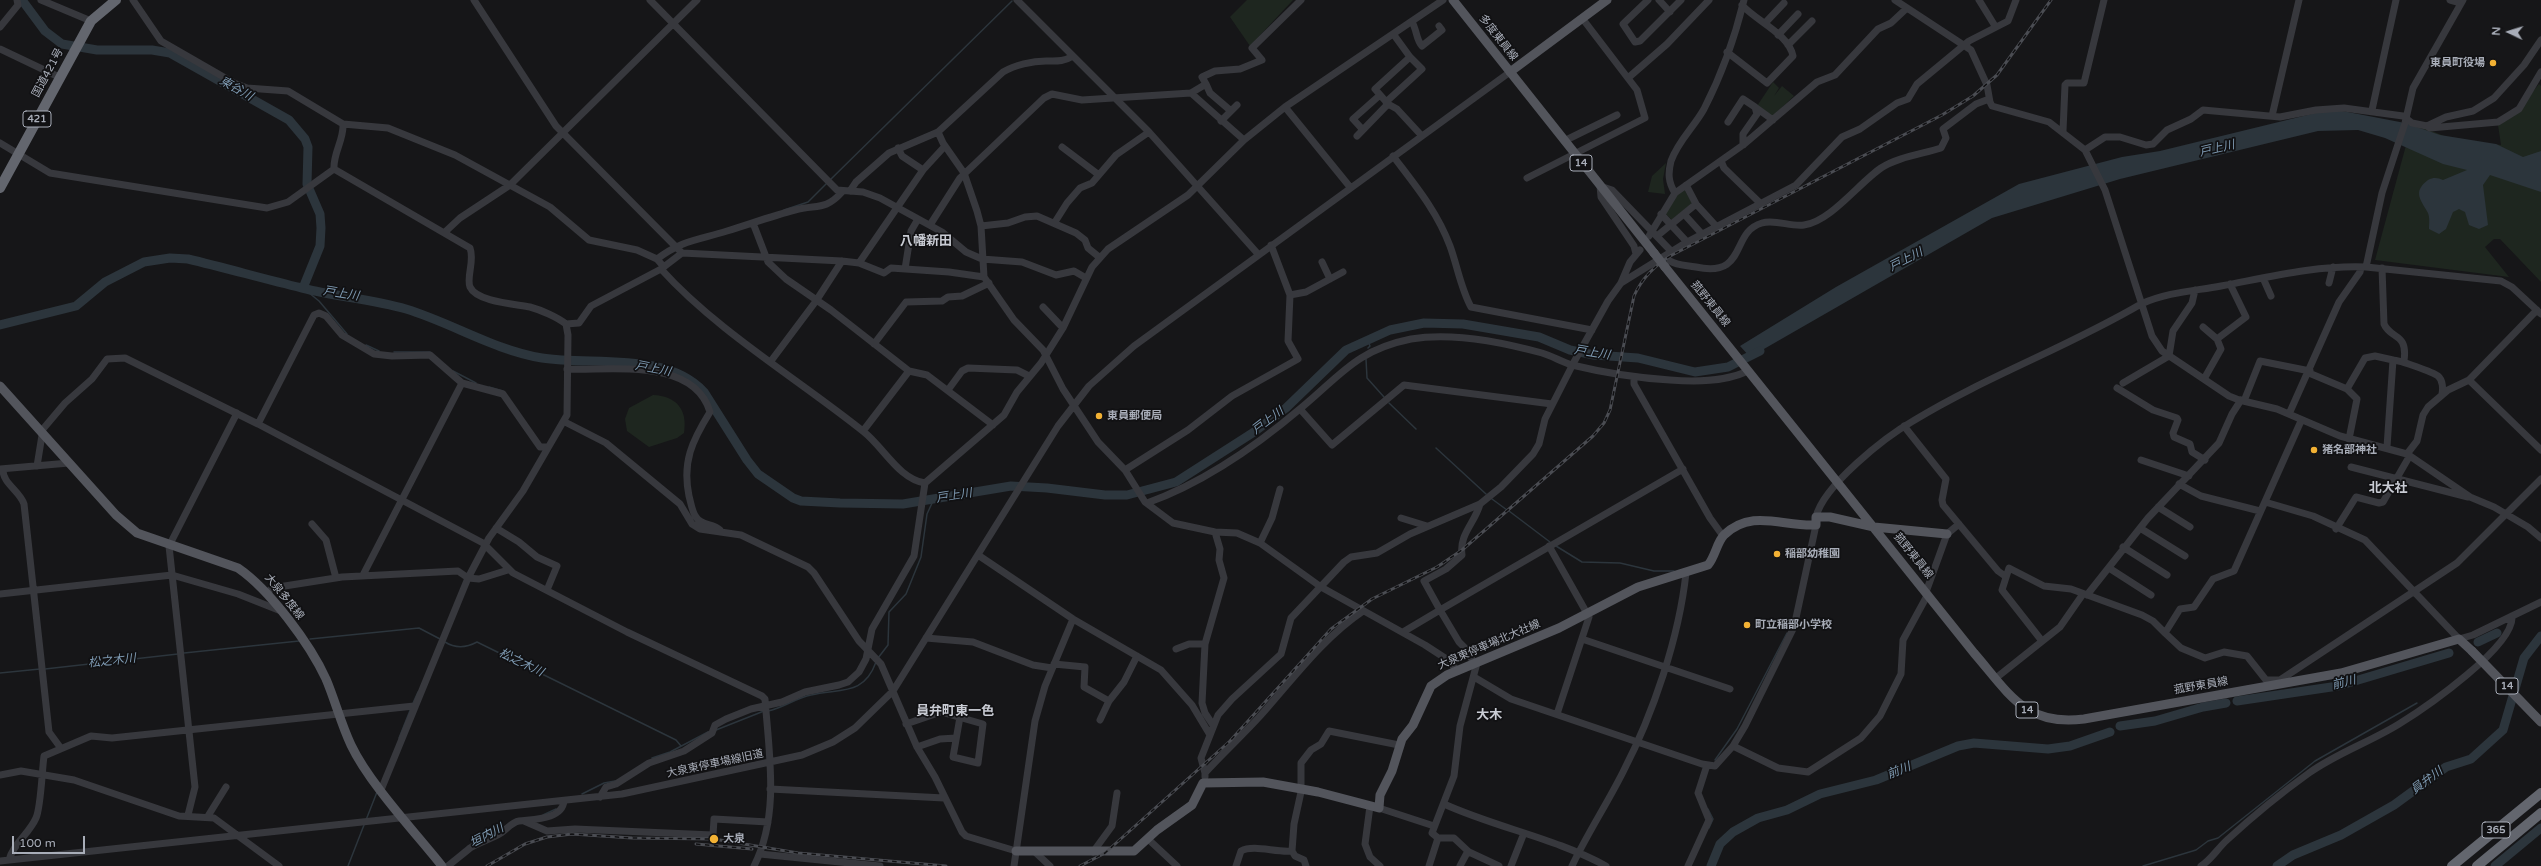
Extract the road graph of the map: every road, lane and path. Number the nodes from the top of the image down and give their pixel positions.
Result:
1 (17, 0) edge
2 (41, 0) edge
3 (116, 0) edge
4 (133, 0) edge
5 (474, 0) edge
6 (650, 0) edge
7 (697, 0) edge
8 (1017, 0) edge
9 (1300, 0) edge
10 (1443, 0) edge
11 (1453, 0) edge
12 (1607, 0) edge
13 (1648, 0) edge
14 (1659, 0) edge
15 (1681, 0) edge
16 (1709, 0) edge
17 (1895, 0) edge
18 (1979, 0) edge
19 (2016, 0) edge
20 (2104, 0) edge
21 (2299, 0) edge
22 (2396, 0) edge
23 (2450, 0) edge
24 (2462, 2) edge
25 (1743, 3) edge
26 (1784, 3) dead end
27 (1907, 8) junction
28 (1670, 12) junction
29 (1798, 14) dead end
30 (1582, 18) junction
31 (91, 21) junction
32 (1812, 21) dead end
33 (1412, 22) junction
34 (1766, 22) junction
35 (673, 23) junction
36 (1439, 26) dead end
37 (1995, 26) junction
38 (0, 27) edge
39 (1394, 35) junction
40 (1778, 35) junction
41 (2541, 40) edge
42 (1788, 45) junction
43 (1964, 45) junction
44 (0, 49) edge
45 (1727, 52) junction
46 (1073, 56) junction
47 (1410, 57) junction
48 (1510, 72) junction
49 (2540, 76) edge
50 (59, 77) junction
51 (1628, 78) junction
52 (1206, 84) junction
53 (1190, 93) junction
54 (1380, 95) junction
55 (1114, 98) junction
56 (1989, 100) junction
57 (1387, 103) junction
58 (1237, 105) dead end
59 (1285, 107) junction
60 (1755, 107) junction
61 (2372, 110) junction
62 (1231, 111) junction
63 (1617, 115) dead end
64 (2272, 116) junction
65 (1773, 120) junction
66 (1221, 121) junction
67 (2406, 121) junction
68 (1728, 122) dead end
69 (343, 124) junction
70 (2427, 126) junction
71 (1363, 130) junction
72 (2062, 131) junction
73 (938, 132) junction
74 (1149, 132) junction
75 (563, 133) junction
76 (1357, 136) dead end
77 (1421, 136) junction
78 (1244, 140) junction
79 (1564, 141) junction
80 (0, 143) edge
81 (1742, 145) junction
82 (945, 146) junction
83 (1062, 147) dead end
84 (898, 148) junction
85 (2085, 150) junction
86 (18, 154) junction
87 (1574, 155) junction
88 (1393, 156) junction
89 (1720, 161) junction
90 (334, 169) junction
91 (923, 170) junction
92 (964, 173) junction
93 (1099, 175) junction
94 (1528, 178) dead end
95 (510, 185) junction
96 (1686, 185) junction
97 (1600, 186) junction
98 (1197, 187) junction
99 (1350, 187) junction
100 (0, 188) edge
101 (850, 191) junction
102 (842, 192) junction
103 (1675, 192) junction
104 (1696, 204) junction
105 (1761, 204) junction
106 (897, 208) junction
107 (1661, 214) junction
108 (1684, 214) junction
109 (918, 218) junction
110 (1055, 222) junction
111 (753, 223) junction
112 (1672, 224) junction
113 (930, 225) junction
114 (981, 226) junction
115 (1717, 227) junction
116 (445, 232) junction
117 (1652, 234) junction
118 (1702, 234) junction
119 (1687, 242) junction
120 (676, 245) junction
121 (1271, 246) junction
122 (1671, 251) junction
123 (682, 252) junction
124 (1258, 254) junction
125 (1099, 257) junction
126 (766, 258) junction
127 (656, 259) junction
128 (982, 259) junction
129 (842, 261) junction
130 (1322, 262) dead end
131 (859, 263) junction
132 (1667, 264) junction
133 (662, 267) junction
134 (2333, 267) junction
135 (2364, 267) junction
136 (2382, 268) junction
137 (905, 269) junction
138 (1343, 272) dead end
139 (1086, 278) junction
140 (2263, 278) junction
141 (1330, 279) junction
142 (986, 280) junction
143 (1621, 283) junction
144 (2329, 283) dead end
145 (2230, 284) junction
146 (2195, 290) junction
147 (1290, 295) junction
148 (2271, 296) dead end
149 (816, 301) junction
150 (2142, 304) junction
151 (1043, 307) dead end
152 (2539, 312) edge
153 (566, 324) junction
154 (2203, 327) dead end
155 (1063, 328) junction
156 (1592, 331) junction
157 (2217, 339) junction
158 (874, 344) junction
159 (1045, 355) junction
160 (2169, 356) junction
161 (2393, 360) junction
162 (771, 361) junction
163 (2404, 361) junction
164 (1573, 364) junction
165 (568, 368) junction
166 (1747, 369) junction
167 (909, 370) junction
168 (2309, 372) junction
169 (1029, 376) junction
170 (1634, 378) junction
171 (2204, 379) junction
172 (2469, 380) junction
173 (462, 383) junction
174 (0, 386) edge
175 (2347, 389) junction
176 (948, 390) junction
177 (2442, 394) junction
178 (2243, 401) junction
179 (1552, 404) junction
180 (1074, 405) junction
181 (1300, 409) junction
182 (237, 413) junction
183 (2289, 414) junction
184 (2301, 421) junction
185 (564, 422) junction
186 (258, 424) junction
187 (992, 425) junction
188 (1904, 426) junction
189 (42, 431) junction
190 (863, 431) junction
191 (2349, 439) junction
192 (548, 447) junction
193 (2387, 447) junction
194 (2541, 450) edge
195 (2408, 456) junction
196 (2141, 460) dead end
197 (2205, 460) junction
198 (70, 463) junction
199 (37, 466) junction
200 (2351, 467) dead end
201 (2, 469) edge
202 (1125, 470) junction
203 (1683, 470) junction
204 (2189, 476) junction
205 (2395, 479) junction
206 (2541, 479) edge
207 (1837, 481) junction
208 (926, 483) junction
209 (2179, 484) junction
210 (1280, 489) dead end
211 (2470, 497) junction
212 (401, 499) junction
213 (2265, 502) junction
214 (1146, 503) junction
215 (1480, 504) junction
216 (2158, 507) junction
217 (2260, 511) junction
218 (2507, 514) junction
219 (1401, 518) dead end
220 (1816, 521) junction
221 (312, 524) dead end
222 (1959, 524) junction
223 (1427, 526) junction
224 (1874, 527) junction
225 (2190, 527) dead end
226 (496, 528) junction
227 (2140, 528) junction
228 (2336, 529) junction
229 (721, 532) junction
230 (1215, 532) junction
231 (1947, 534) junction
232 (1723, 536) junction
233 (2541, 538) edge
234 (1260, 543) junction
235 (484, 544) junction
236 (169, 546) junction
237 (1549, 546) junction
238 (2124, 547) junction
239 (978, 555) junction
240 (2185, 556) dead end
241 (2109, 568) junction
242 (508, 570) junction
243 (1686, 573) junction
244 (172, 575) junction
245 (363, 575) junction
246 (2167, 575) dead end
247 (467, 576) junction
248 (2005, 576) junction
249 (336, 578) junction
250 (1321, 586) junction
251 (34, 590) junction
252 (547, 590) junction
253 (2413, 591) junction
254 (267, 593) junction
255 (1927, 593) junction
256 (0, 594) edge
257 (2085, 595) junction
258 (2151, 596) dead end
259 (2541, 602) edge
260 (1440, 610) junction
261 (281, 611) junction
262 (1364, 611) junction
263 (1588, 614) junction
264 (2512, 616) junction
265 (1073, 619) junction
266 (1402, 632) junction
267 (2165, 633) junction
268 (926, 638) junction
269 (1582, 638) junction
270 (2459, 639) junction
271 (2042, 641) junction
272 (1205, 644) junction
273 (1176, 649) dead end
274 (870, 653) junction
275 (1137, 656) junction
276 (1475, 663) junction
277 (1053, 666) junction
278 (1665, 667) junction
279 (1458, 671) junction
280 (1474, 677) junction
281 (1996, 678) junction
282 (2280, 682) junction
283 (1730, 689) dead end
284 (893, 691) junction
285 (1109, 701) junction
286 (412, 706) junction
287 (766, 709) junction
288 (339, 713) junction
289 (1557, 714) junction
290 (960, 718) junction
291 (1100, 720) dead end
292 (2541, 722) edge
293 (906, 724) junction
294 (1213, 725) junction
295 (189, 729) junction
296 (1210, 735) junction
297 (956, 738) junction
298 (1637, 742) junction
299 (1399, 745) junction
300 (1733, 746) junction
301 (60, 747) junction
302 (917, 747) junction
303 (771, 764) junction
304 (1711, 766) junction
305 (1205, 773) junction
306 (42, 774) junction
307 (0, 775) edge
308 (1203, 783) junction
309 (226, 787) dead end
310 (380, 788) junction
311 (770, 788) junction
312 (1300, 789) junction
313 (1117, 793) dead end
314 (2541, 794) edge
315 (600, 797) junction
316 (944, 798) junction
317 (2541, 800) edge
318 (564, 801) junction
319 (1444, 804) junction
320 (1374, 807) junction
321 (2541, 813) edge
322 (188, 815) junction
323 (208, 816) junction
324 (403, 818) junction
325 (524, 821) junction
326 (768, 822) junction
327 (1434, 826) junction
328 (1524, 833) junction
329 (238, 836) junction
330 (1438, 838) junction
331 (1148, 839) junction
332 (1292, 850) junction
333 (1016, 851) junction
334 (1468, 851) junction
335 (1579, 851) junction
336 (1035, 852) junction
337 (1093, 852) junction
338 (760, 854) junction
339 (9, 860) junction
340 (0, 861) edge
341 (825, 863) edge
342 (280, 866) edge
343 (442, 866) edge
344 (448, 866) edge
345 (754, 866) edge
346 (880, 866) edge
347 (1014, 866) edge
348 (1050, 866) edge
349 (1177, 866) edge
350 (1236, 866) edge
351 (1306, 866) edge
352 (1380, 866) edge
353 (1429, 866) edge
354 (1460, 866) edge
355 (1499, 866) edge
356 (1511, 866) edge
357 (1572, 866) edge
358 (1606, 866) edge
359 (1688, 866) edge
360 (2201, 866) edge
361 (2452, 866) edge
362 (2459, 866) edge
363 (2477, 866) edge

1 - 38 street
2 - 31 street
3 - 31 highway, 国道421号 / 421
4 - 69 street
5 - 75 street
6 - 35 street
7 - 35 street
8 - 46 street
9 - 52 street
10 - 33 street
11 - 48 main road, 多度東員線
12 - 30 main road
13 - 28 street
14 - 28 street
15 - 28 street
16 - 51 street
17 - 27 street
18 - 37 street
19 - 37 street
20 - 72 street
21 - 64 street
22 - 61 street
23 - 24 street
24 - 67 street
25 - 34 street
25 - 45 street
26 - 34 street
27 - 43 street
27 - 65 street
29 - 40 street
30 - 48 main road
30 - 51 street
31 - 50 highway, 国道421号 / 421
32 - 42 street
33 - 36 street
33 - 39 street
34 - 40 street
35 - 75 street
35 - 102 street
37 - 43 street
39 - 47 street
39 - 59 street
40 - 42 street
41 - 70 street
42 - 45 street
43 - 56 street
43 - 105 street
44 - 50 street
45 - 103 street
46 - 55 street
46 - 73 street
47 - 54 street
47 - 57 street
48 - 77 street
48 - 79 main road, 菰野東員線 / 14
49 - 70 street
50 - 86 highway, 国道421号 / 421
51 - 87 street
52 - 53 street
52 - 62 street
53 - 55 street
53 - 66 street
54 - 57 street
54 - 71 street
55 - 74 street
55 - 92 street
56 - 72 street
56 - 132 street
57 - 71 street
57 - 77 street
58 - 62 street
59 - 78 street
59 - 99 street
60 - 65 street
60 - 68 street
60 - 81 street
61 - 64 street
61 - 67 street
62 - 66 street
63 - 79 street
64 - 85 street
65 - 81 street
66 - 78 street
67 - 70 street
67 - 135 street
69 - 90 street
69 - 95 street
71 - 76 street
72 - 85 street
73 - 82 street
73 - 84 street
74 - 93 street
74 - 98 street
75 - 95 street
75 - 120 street
77 - 88 street
78 - 98 street
79 - 87 main road, 菰野東員線 / 14
80 - 86 street
81 - 89 street
82 - 91 street
82 - 92 street
83 - 93 street
84 - 91 street
84 - 101 street
85 - 150 street
86 - 90 street
86 - 100 highway, 国道421号 / 421
87 - 94 street
87 - 97 main road, 菰野東員線 / 14
88 - 99 street
88 - 156 street
89 - 96 street
89 - 105 street
90 - 116 street
91 - 106 street
92 - 113 street
92 - 114 street
93 - 110 street
95 - 116 street
95 - 127 street
96 - 103 street
96 - 104 street
97 - 117 street
97 - 132 main road, 菰野東員線 / 14, bridge
97 - 143 street
98 - 124 street
98 - 125 street
99 - 121 street
101 - 102 street
101 - 106 street
102 - 111 street
103 - 107 street
104 - 108 street
104 - 115 street
105 - 115 street
106 - 109 street
106 - 131 street
107 - 112 street
107 - 117 street
108 - 112 street
108 - 118 street
109 - 113 street
109 - 137 street
110 - 114 street
110 - 125 street
111 - 120 street
111 - 126 street
112 - 117 street
112 - 119 street
113 - 128 street
114 - 128 street
115 - 118 street
116 - 153 street
117 - 122 street
118 - 119 street
119 - 122 street
120 - 123 street
120 - 127 street
121 - 124 street
121 - 147 street
122 - 143 street
123 - 126 street
123 - 133 street
124 - 180 street
125 - 139 street
126 - 129 street
126 - 149 street
127 - 133 street
128 - 139 street
128 - 142 street
129 - 131 street
129 - 149 street
130 - 141 street
131 - 137 street
132 - 166 main road, 菰野東員線 / 14
133 - 153 street
133 - 162 street
134 - 135 street
134 - 140 street
134 - 144 street
135 - 136 street
135 - 168 street
136 - 152 street
136 - 163 street
137 - 142 street
138 - 141 street
139 - 155 street
140 - 145 street
140 - 148 street
141 - 147 street
142 - 158 street
142 - 159 street
143 - 156 street
145 - 146 street
145 - 157 street
146 - 150 street
146 - 160 street
147 - 202 street
149 - 158 street
149 - 162 street
150 - 160 street
150 - 188 street
151 - 155 street
152 - 172 street
153 - 165 street
154 - 157 street
155 - 159 street
156 - 164 street
157 - 171 street
158 - 167 street
159 - 169 street
159 - 180 street
160 - 171 street
160 - 197 street
161 - 163 street
161 - 175 street
161 - 193 street
162 - 190 street
163 - 177 street
164 - 170 street
164 - 179 street
164 - 181 street
165 - 185 street
165 - 229 street
166 - 170 street
166 - 207 main road, 菰野東員線 / 14
167 - 176 street
167 - 190 street
168 - 175 street
168 - 178 street
168 - 183 street
169 - 176 street
169 - 187 street
170 - 203 street
171 - 178 street
172 - 177 street
172 - 194 street
173 - 186 street
173 - 192 street
173 - 212 street
174 - 189 main road, 大泉多度線
175 - 191 street
176 - 187 street
177 - 195 street
178 - 183 street
178 - 197 street
179 - 181 street
179 - 215 street
180 - 202 street
180 - 239 street
181 - 214 street
182 - 186 street
182 - 189 street
182 - 236 street
183 - 184 street
184 - 191 street
184 - 213 street
185 - 192 street
185 - 229 street
186 - 212 street
187 - 208 street
188 - 207 street
188 - 222 street
189 - 198 main road, 大泉多度線
189 - 199 street
190 - 208 street
191 - 193 street
192 - 226 street
193 - 195 street
195 - 205 street
195 - 211 street
196 - 204 street
197 - 204 street
198 - 199 street
198 - 236 main road, 大泉多度線
199 - 201 street
200 - 205 street
201 - 251 street
202 - 214 street
203 - 232 street
203 - 237 street
204 - 209 street
205 - 211 street
205 - 228 street
206 - 218 street
207 - 220 street
207 - 224 main road, 菰野東員線 / 14
208 - 274 street
209 - 216 street
209 - 217 street
210 - 234 street
211 - 218 street
212 - 235 street
212 - 245 street
213 - 217 street
213 - 228 street
214 - 230 street
215 - 223 street
215 - 260 street
216 - 225 street
216 - 227 street
217 - 267 street
218 - 233 street
218 - 253 street
219 - 223 street
220 - 224 main road
220 - 232 main road
220 - 300 street
221 - 249 street
222 - 231 street
222 - 248 street
223 - 250 street
224 - 231 main road
224 - 255 main road, 菰野東員線 / 14
226 - 235 street
226 - 252 street
227 - 238 street
227 - 240 street
228 - 253 street
229 - 274 street
230 - 234 street
230 - 272 street
231 - 255 street
232 - 243 main road, 大泉東停車場北大社線
234 - 250 street
235 - 242 street
235 - 247 street
236 - 244 street
236 - 254 main road, 大泉多度線
237 - 260 street
237 - 263 street
238 - 241 street
238 - 246 street
239 - 265 street
239 - 268 street
241 - 257 street
241 - 258 street
242 - 247 street
242 - 252 street
243 - 263 main road, 大泉東停車場北大社線
243 - 278 street
244 - 251 street
244 - 261 street
244 - 295 street
245 - 247 street
245 - 249 street
247 - 286 street
248 - 257 street
248 - 271 street
249 - 254 street
250 - 262 street
250 - 294 street
251 - 256 street
251 - 301 street
252 - 287 street
253 - 270 street
253 - 282 street
254 - 261 main road, 大泉多度線
255 - 281 main road, 菰野東員線 / 14
255 - 300 street
257 - 267 street
257 - 271 street
259 - 264 street
260 - 266 street
260 - 276 street
261 - 288 main road, 大泉多度線
262 - 266 street
262 - 305 street
263 - 269 street
263 - 276 main road, 大泉東停車場北大社線
264 - 270 street
264 - 360 street
265 - 275 street
265 - 277 street
266 - 279 street
267 - 282 street
268 - 277 street
268 - 284 street
269 - 278 street
269 - 289 street
270 - 282 main road, 菰野東員線 / 14
270 - 292 main road, 14, bridge
271 - 281 street
272 - 273 street
272 - 294 street
274 - 284 street
274 - 287 street
275 - 285 street
275 - 296 street
276 - 279 main road, 大泉東停車場北大社線
276 - 280 street
277 - 285 street
277 - 333 street
278 - 283 street
278 - 298 street
279 - 299 main road, 大泉東停車場北大社線
280 - 289 street
280 - 319 street
281 - 282 main road, 菰野東員線 / 14
284 - 293 street
284 - 303 street
285 - 291 street
286 - 288 street
286 - 310 street
287 - 303 street
287 - 315 street
288 - 295 street
288 - 310 main road, 大泉多度線
289 - 298 street
290 - 293 street
290 - 297 street
290 - 297 street
293 - 302 street
294 - 296 street
295 - 301 street
295 - 322 street
296 - 305 street
297 - 302 street
298 - 304 street
298 - 335 street
299 - 312 street
299 - 320 main road, 大泉東停車場北大社線
300 - 304 street
301 - 306 street
302 - 316 street
303 - 311 street, 大泉東停車場線旧道
303 - 315 street, 大泉東停車場線旧道
304 - 359 street
305 - 308 street
306 - 307 street
306 - 322 street
306 - 339 street
308 - 312 main road
308 - 331 main road
309 - 323 street
310 - 324 main road, 大泉多度線
311 - 316 street
311 - 326 street, 大泉東停車場線旧道
312 - 320 main road
312 - 332 street
313 - 337 street
314 - 361 highway, 365
315 - 318 street, 大泉東停車場線旧道
316 - 333 street
317 - 362 highway
318 - 324 street, 大泉東停車場線旧道
318 - 325 street
319 - 327 street
319 - 328 street
320 - 327 street
320 - 352 street
321 - 363 highway, 365
322 - 323 street
323 - 329 street
324 - 329 street, 大泉東停車場線旧道
324 - 343 main road, 大泉多度線
325 - 326 street
325 - 344 street
326 - 338 street, 大泉東停車場線旧道
327 - 330 street
328 - 335 street
328 - 356 street
329 - 339 street, 大泉東停車場線旧道
329 - 342 street
330 - 334 street
330 - 353 street
331 - 337 main road
331 - 349 street
332 - 350 street
332 - 351 street
333 - 336 main road
333 - 347 street
334 - 354 street
334 - 355 street
335 - 357 street
335 - 358 street
336 - 337 main road
336 - 348 street
338 - 341 street
338 - 345 street, 大泉東停車場線旧道
339 - 340 street, 大泉東停車場線旧道
341 - 346 street

